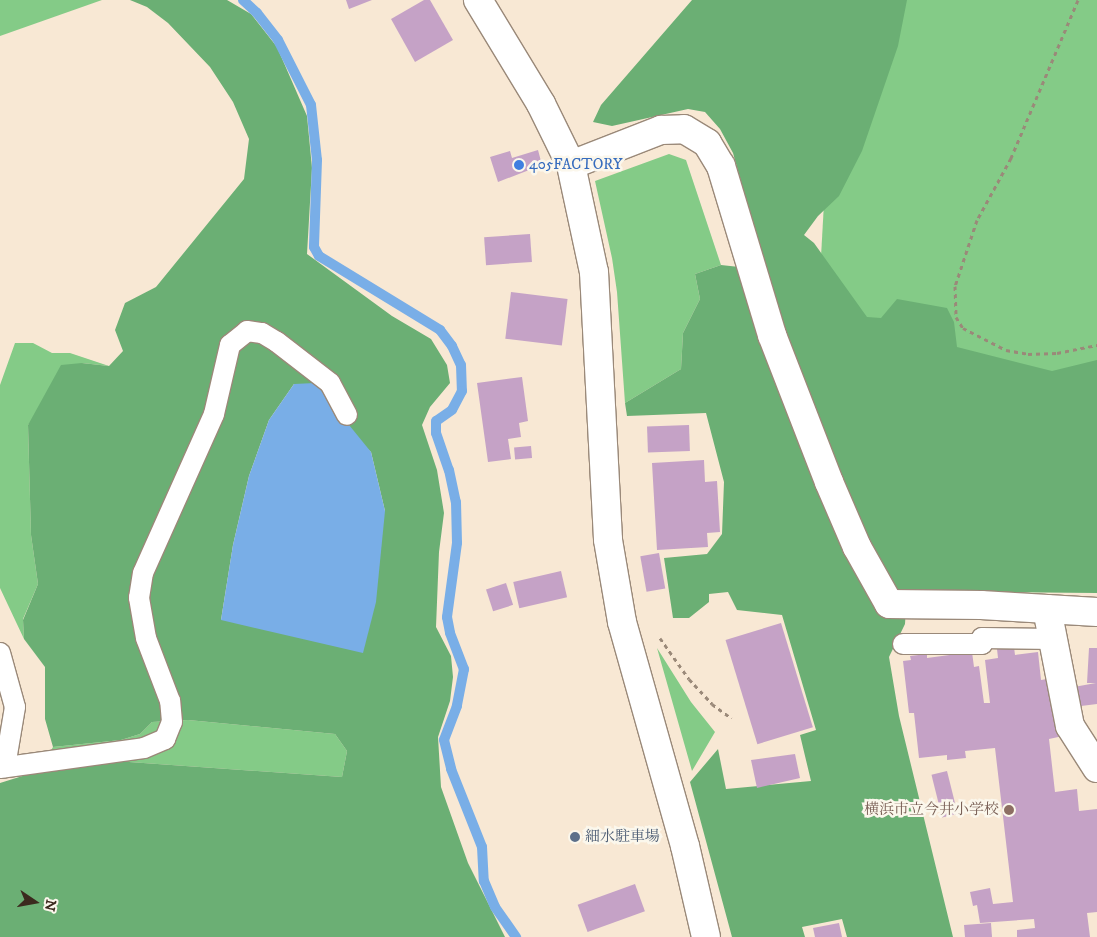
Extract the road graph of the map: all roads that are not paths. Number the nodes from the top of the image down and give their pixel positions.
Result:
1 (478, 0) edge
2 (571, 165) junction
3 (347, 415) dead end
4 (981, 605) junction
5 (1047, 609) junction
6 (1097, 612) edge
7 (982, 638) junction
8 (1053, 639) junction
9 (903, 644) dead end
10 (0, 653) edge
11 (2, 767) edge
12 (1097, 768) edge
13 (706, 937) edge

1 - 2 street
2 - 4 street
2 - 13 street
3 - 11 lane
4 - 5 street
4 - 7 lane
5 - 6 street
5 - 8 street
7 - 8 lane
7 - 9 lane
8 - 12 street
10 - 11 lane

